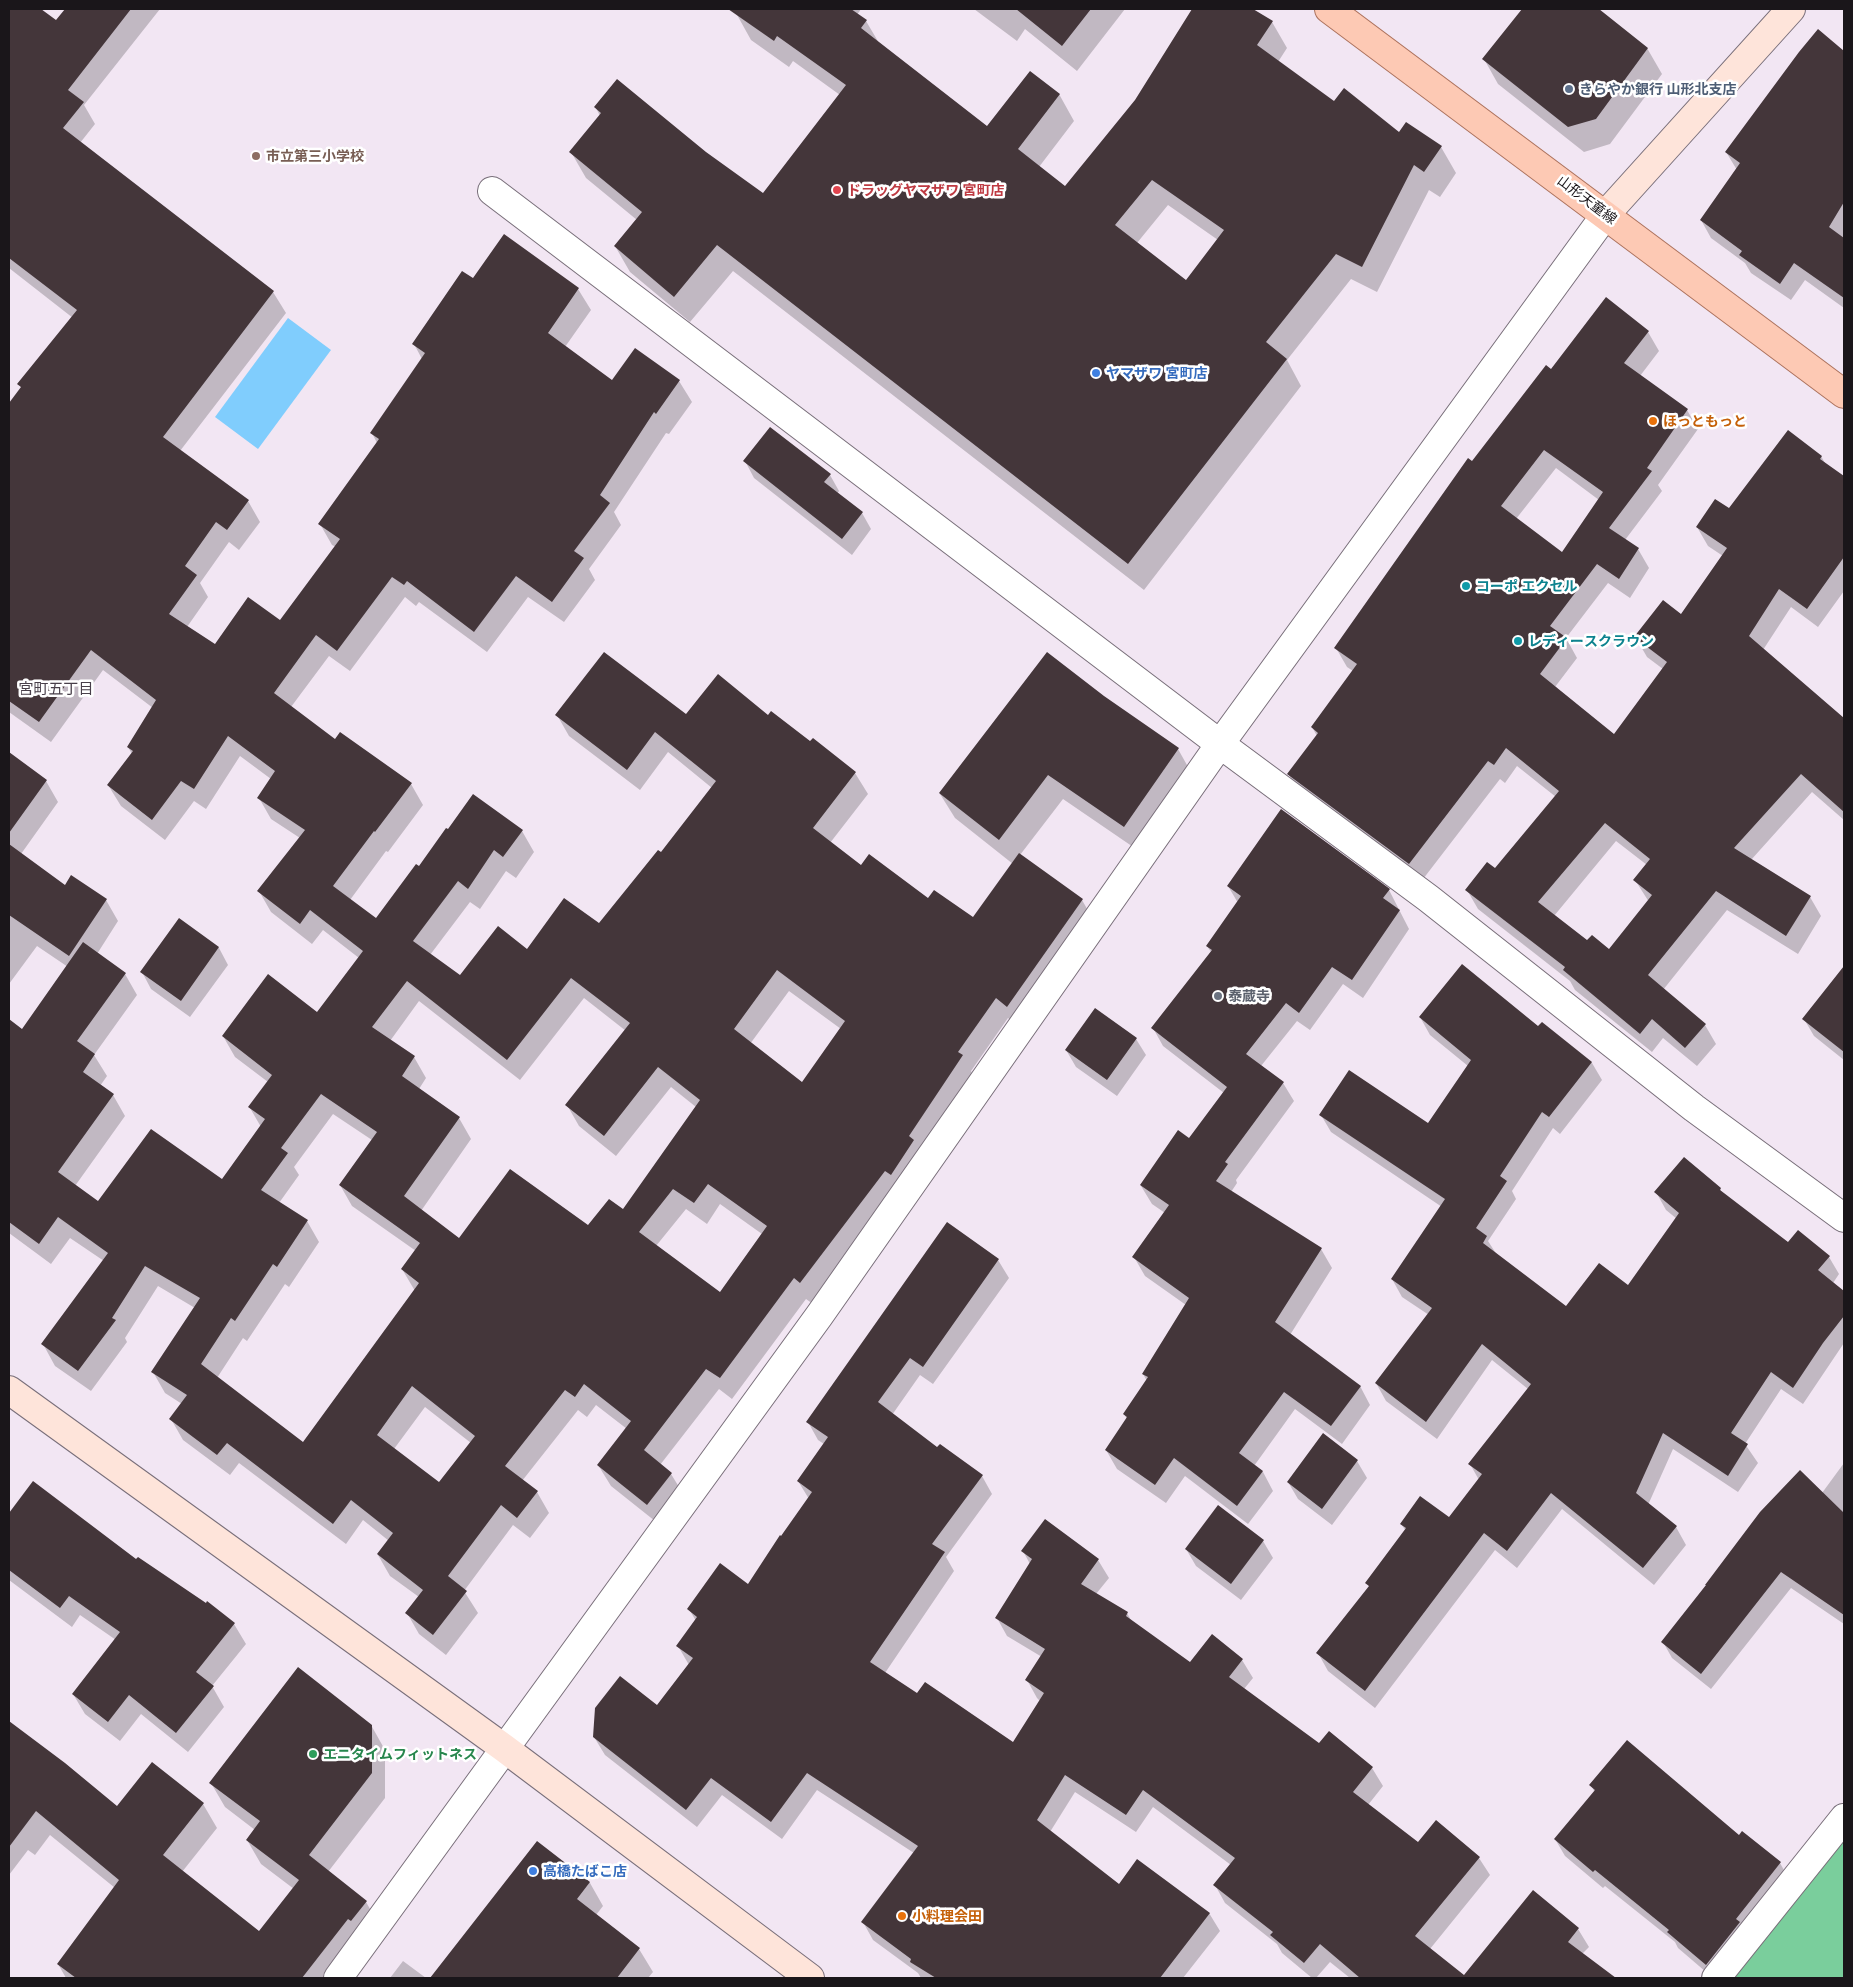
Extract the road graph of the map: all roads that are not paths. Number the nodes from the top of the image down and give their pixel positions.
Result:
1 (1329, 9) edge
2 (1791, 9) edge
3 (492, 191) dead end
4 (1606, 214) junction
5 (1844, 394) edge
6 (1220, 744) junction
7 (1844, 1218) edge
8 (9, 1390) edge
9 (504, 1748) junction
10 (1844, 1818) edge
11 (338, 1978) edge
12 (810, 1978) edge
13 (1716, 1978) edge

1 - 4 main road, 山形天童線
2 - 4 street
3 - 6 street
4 - 5 main road, 山形天童線
4 - 6 street
6 - 7 street
6 - 9 street
8 - 9 street
9 - 11 street
9 - 12 street
10 - 13 street

